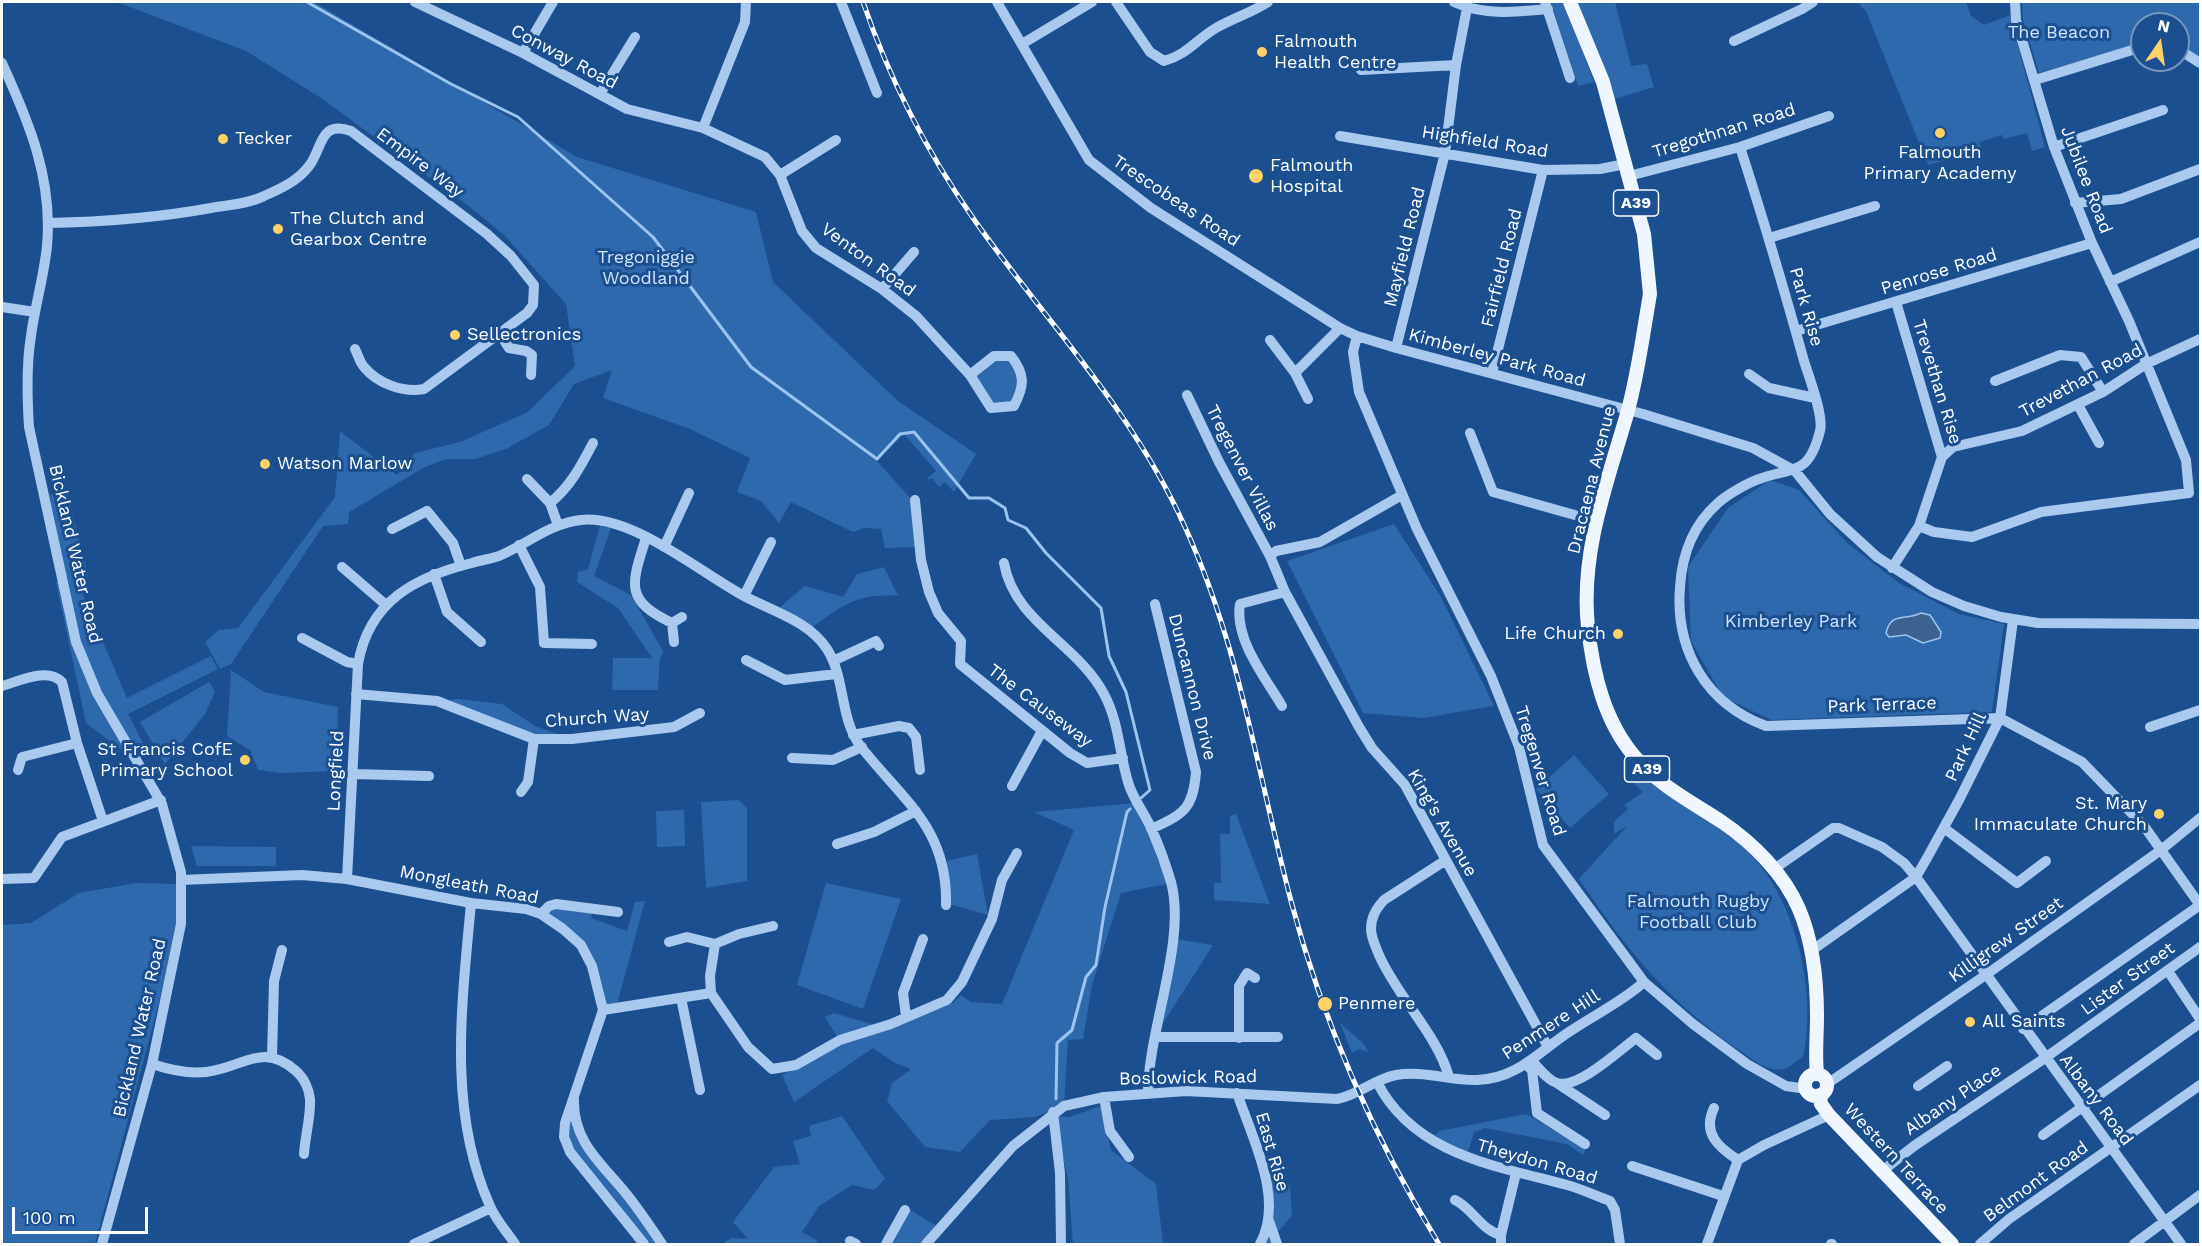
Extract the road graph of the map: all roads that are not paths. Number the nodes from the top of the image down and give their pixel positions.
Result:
1 (415, 2) edge
2 (553, 2) edge
3 (746, 2) edge
4 (841, 2) edge
5 (997, 2) edge
6 (1092, 2) edge
7 (1116, 2) edge
8 (1268, 2) edge
9 (1454, 2) edge
10 (1570, 2) edge
11 (1813, 2) edge
12 (2015, 2) edge
13 (1547, 5) edge
14 (1467, 8) junction
15 (635, 37) dead end
16 (1734, 40) dead end
17 (1022, 44) junction
18 (2130, 51) edge
19 (523, 53) junction
20 (2, 63) edge
21 (1456, 65) junction
22 (1361, 70) dead end
23 (1570, 78) dead end
24 (2035, 80) junction
25 (877, 93) dead end
26 (600, 94) junction
27 (2163, 110) dead end
28 (1829, 116) dead end
29 (703, 128) junction
30 (1340, 136) dead end
31 (836, 140) dead end
32 (1740, 147) junction
33 (2054, 147) junction
34 (1445, 153) junction
35 (2200, 169) edge
36 (1543, 170) junction
37 (1627, 170) junction
38 (780, 175) junction
39 (2075, 204) junction
40 (1875, 206) dead end
41 (48, 223) junction
42 (1769, 238) junction
43 (2200, 242) edge
44 (2092, 243) junction
45 (914, 252) dead end
46 (2110, 282) junction
47 (882, 289) junction
48 (1896, 302) junction
49 (2, 307) edge
50 (35, 312) junction
51 (1340, 328) junction
52 (1796, 332) junction
53 (500, 334) junction
54 (1357, 336) junction
55 (2200, 339) edge
56 (1270, 340) dead end
57 (1396, 348) junction
58 (355, 349) dead end
59 (2146, 364) junction
60 (1295, 373) junction
61 (1492, 373) junction
62 (1749, 374) dead end
63 (531, 375) dead end
64 (969, 375) junction
65 (1995, 381) dead end
66 (2103, 392) junction
67 (1186, 394) dead end
68 (1815, 398) junction
69 (1308, 399) dead end
70 (2078, 405) junction
71 (1628, 411) junction
72 (1470, 433) dead end
73 (593, 443) dead end
74 (2099, 443) dead end
75 (1942, 457) junction
76 (1795, 471) junction
77 (527, 479) dead end
78 (688, 493) dead end
79 (1402, 495) junction
80 (915, 500) dead end
81 (550, 503) junction
82 (1596, 521) junction
83 (558, 525) junction
84 (1919, 526) junction
85 (392, 529) dead end
86 (646, 538) junction
87 (771, 542) dead end
88 (519, 545) junction
89 (664, 547) junction
90 (1270, 556) junction
91 (1004, 563) dead end
92 (461, 566) junction
93 (342, 567) dead end
94 (1892, 568) junction
95 (434, 574) junction
96 (1285, 592) junction
97 (744, 596) junction
98 (1155, 603) dead end
99 (386, 605) junction
100 (682, 617) dead end
101 (2013, 620) junction
102 (672, 623) junction
103 (2198, 624) edge
104 (302, 638) dead end
105 (481, 642) dead end
106 (674, 642) dead end
107 (592, 644) dead end
108 (879, 646) dead end
109 (746, 660) dead end
110 (833, 661) junction
111 (358, 664) junction
112 (836, 674) junction
113 (2, 686) edge
114 (356, 694) junction
115 (1282, 706) dead end
116 (2200, 710) edge
117 (700, 712) dead end
118 (2000, 718) junction
119 (2150, 727) dead end
120 (1042, 730) junction
121 (853, 735) junction
122 (534, 739) junction
123 (77, 743) junction
124 (862, 747) junction
125 (792, 758) dead end
126 (1123, 758) junction
127 (18, 770) dead end
128 (920, 770) dead end
129 (353, 774) junction
130 (429, 776) dead end
131 (1012, 786) dead end
132 (521, 792) dead end
133 (161, 800) junction
134 (916, 812) junction
135 (2200, 818) edge
136 (103, 821) junction
137 (1944, 828) junction
138 (1152, 829) junction
139 (837, 844) dead end
140 (2161, 850) junction
141 (1017, 853) dead end
142 (1446, 860) junction
143 (2046, 861) dead end
144 (1774, 869) junction
145 (1916, 877) junction
146 (2, 879) edge
147 (347, 879) junction
148 (181, 880) junction
149 (2200, 902) edge
150 (471, 903) junction
151 (946, 905) dead end
152 (618, 912) dead end
153 (541, 914) junction
154 (773, 926) dead end
155 (923, 939) dead end
156 (669, 942) dead end
157 (716, 944) junction
158 (2200, 947) edge
159 (282, 950) dead end
160 (1811, 951) junction
161 (2168, 971) junction
162 (1987, 974) junction
163 (1256, 978) dead end
164 (1644, 982) junction
165 (711, 993) junction
166 (681, 999) junction
167 (603, 1010) junction
168 (906, 1016) junction
169 (2200, 1021) edge
170 (2023, 1029) junction
171 (1155, 1037) junction
172 (1278, 1037) dead end
173 (1239, 1038) junction
174 (1548, 1047) junction
175 (1657, 1054) dead end
176 (272, 1057) junction
177 (2045, 1058) junction
178 (1529, 1063) junction
179 (152, 1064) junction
180 (1947, 1066) dead end
181 (1449, 1077) junction
182 (1377, 1082) junction
183 (1556, 1083) junction
184 (1822, 1084) junction
185 (2200, 1085) edge
186 (1918, 1086) dead end
187 (1365, 1089) joint
188 (1807, 1089) joint
189 (700, 1090) dead end
190 (1148, 1093) junction
191 (1237, 1093) junction
192 (574, 1097) junction
193 (1104, 1097) junction
194 (1714, 1108) dead end
195 (2082, 1108) junction
196 (1053, 1112) junction
197 (1605, 1115) dead end
198 (1828, 1115) junction
199 (2043, 1136) dead end
200 (1585, 1144) dead end
201 (2112, 1146) junction
202 (304, 1154) dead end
203 (1130, 1157) dead end
204 (1738, 1161) junction
205 (1632, 1166) dead end
206 (1881, 1172) junction
207 (1516, 1173) junction
208 (2200, 1195) edge
209 (1723, 1196) junction
210 (1455, 1200) dead end
211 (490, 1208) junction
212 (905, 1210) dead end
213 (1269, 1221) junction
214 (2164, 1221) junction
215 (1501, 1240) edge
216 (102, 1245) edge
217 (414, 1245) edge
218 (515, 1245) edge
219 (644, 1245) edge
220 (662, 1245) edge
221 (886, 1245) edge
222 (926, 1245) edge
223 (1061, 1245) edge
224 (1260, 1245) edge
225 (1277, 1245) edge
226 (1620, 1245) edge
227 (1707, 1245) edge
228 (1952, 1245) edge
229 (1980, 1245) edge
230 (2133, 1245) edge
231 (2181, 1245) edge

1 - 19 street, Conway Road
2 - 19 street
3 - 29 street
4 - 25 street
5 - 17 street, Trescobeas Road
6 - 17 street
7 - 8 street
9 - 14 street
10 - 37 main road, Dracaena Avenue / A39
11 - 16 street
12 - 24 street, Jubilee Road
13 - 14 street
13 - 23 street
14 - 21 street, Mayfield Road
15 - 26 street
17 - 51 street, Trescobeas Road
18 - 24 street
19 - 26 street, Conway Road
20 - 41 street, Bickland Water Road
21 - 22 street
21 - 34 street, Mayfield Road
24 - 33 street, Jubilee Road
26 - 29 street, Conway Road
27 - 33 street
28 - 32 street, Tregothnan Road
29 - 38 street, Venton Road
30 - 34 street, Highfield Road
31 - 38 street
32 - 37 street, Tregothnan Road
32 - 42 street, Park Rise
33 - 39 street, Jubilee Road
34 - 36 street, Highfield Road
34 - 57 street, Mayfield Road
35 - 39 street
36 - 37 street, Highfield Road
36 - 61 street, Fairfield Road
37 - 71 main road, Dracaena Avenue / A39
38 - 47 street, Venton Road
39 - 44 street, Jubilee Road
40 - 42 street
41 - 50 street, Bickland Water Road
41 - 53 street, Empire Way
42 - 52 street, Park Rise
43 - 46 street
44 - 46 street, Jubilee Road
44 - 48 street, Penrose Road
45 - 47 street
46 - 59 street, Jubilee Road
47 - 64 street, Venton Road
48 - 52 street, Penrose Road
48 - 75 street, Trevethan Rise
49 - 50 street
50 - 133 street, Bickland Water Road
51 - 54 street, Kimberley Park Road
51 - 60 street
52 - 68 street, Park Rise
53 - 58 street, Empire Way
53 - 63 street
54 - 57 street, Kimberley Park Road
54 - 79 street, Tregenver Road
55 - 59 street, Trevethan Road
56 - 60 street
57 - 61 street, Kimberley Park Road
59 - 66 street, Trevethan Road
59 - 84 street, Jubilee Road
60 - 69 street
61 - 71 street, Kimberley Park Road
62 - 68 street
64 - 64 street, Venton Road
65 - 66 street
66 - 70 street, Trevethan Road
67 - 90 street, Tregenver Villas
68 - 76 street, Park Rise
70 - 74 street
70 - 75 street, Trevethan Road
71 - 76 street, Kimberley Park Road
71 - 82 main road, Dracaena Avenue / A39
72 - 82 street
73 - 81 street
75 - 84 street, Trevethan Rise
76 - 94 street, Kimberley Park Road
76 - 118 street, Park Terrace
77 - 81 street
78 - 89 street
79 - 90 street
79 - 164 street, Tregenver Road
80 - 120 street, The Causeway
81 - 83 street
82 - 144 main road, Dracaena Avenue / A39
83 - 86 street, Longfield
83 - 88 street, Longfield
84 - 94 street, Trevethan Rise
85 - 92 street
86 - 89 street, Longfield
86 - 102 street
87 - 97 street
88 - 92 street, Longfield
88 - 107 street
89 - 97 street, Longfield
90 - 96 street, King's Avenue
91 - 126 street
92 - 95 street, Longfield
93 - 99 street
94 - 101 street, Kimberley Park Road
95 - 99 street, Longfield
95 - 105 street
96 - 115 street
96 - 142 street, King's Avenue
97 - 110 street, Longfield
98 - 138 street, Duncannon Drive
99 - 111 street, Longfield
100 - 102 street
101 - 103 street, Kimberley Park Road
101 - 118 street, Park Hill
102 - 106 street
104 - 111 street
108 - 110 street
109 - 112 street
110 - 112 street, Longfield
111 - 114 street, Longfield
112 - 121 street, Longfield
113 - 123 street
114 - 122 street, Church Way
114 - 129 street, Longfield
116 - 119 street
117 - 122 street, Church Way
118 - 137 street, Park Hill
118 - 140 street
120 - 126 street, The Causeway
120 - 131 street
121 - 124 street, Longfield
121 - 128 street
122 - 132 street
123 - 127 street
123 - 136 street
124 - 125 street
124 - 134 street, Longfield
126 - 138 street
129 - 130 street
129 - 147 street, Longfield
133 - 136 street
133 - 148 street, Bickland Water Road
134 - 139 street
134 - 151 street, Longfield
135 - 140 street, Killigrew Street
136 - 146 street
137 - 143 street
137 - 145 street, Park Hill
138 - 171 street
140 - 149 street
140 - 162 street, Killigrew Street
141 - 168 street
142 - 174 street, King's Avenue
142 - 181 street
144 - 145 street, Albany Road
144 - 160 main road, Dracaena Avenue / A39
145 - 160 street
145 - 162 street, Albany Road
147 - 148 street, Mongleath Road
147 - 150 street, Mongleath Road
148 - 179 street, Bickland Water Road
149 - 170 street
150 - 153 street, Mongleath Road
150 - 211 street
152 - 153 street
153 - 167 street, Mongleath Road
154 - 157 street
155 - 168 street
156 - 157 street
157 - 165 street
158 - 161 street, Lister Street
159 - 176 street
160 - 184 main road, Dracaena Avenue / A39
161 - 169 street
161 - 177 street, Lister Street
162 - 170 street, Albany Road
162 - 184 street, Killigrew Street
163 - 173 street
164 - 174 street, Penmere Hill
164 - 188 street, Tregenver Road
165 - 166 street
165 - 168 street
166 - 167 street
166 - 189 street
167 - 192 street
169 - 195 street
170 - 177 street, Albany Road
171 - 173 street
171 - 190 street
172 - 173 street
174 - 178 street, Penmere Hill
175 - 183 street
176 - 179 street
176 - 202 street
177 - 195 street, Albany Road
177 - 206 street, Albany Place
178 - 181 street, Penmere Hill
178 - 183 street
178 - 200 street
179 - 216 street, Bickland Water Road
180 - 186 street
181 - 182 street, Penmere Hill
182 - 187 street, Penmere Hill
182 - 207 street, Theydon Road
183 - 197 street
184 - 188 main road
184 - 198 main road, Western Terrace / A39
185 - 201 street, Belmont Road
187 - 191 street, Boslowick Road
190 - 191 street, Boslowick Road
190 - 193 street, Boslowick Road
191 - 213 street, East Rise
192 - 219 street
192 - 220 street
193 - 196 street, Boslowick Road
193 - 203 street
194 - 204 street
195 - 199 street
195 - 201 street, Albany Road
196 - 222 street, Boslowick Road
196 - 223 street
198 - 204 street
198 - 206 main road, Western Terrace / A39
201 - 214 street, Albany Road
201 - 229 street, Belmont Road
204 - 209 street
205 - 209 street
206 - 228 main road, Western Terrace / A39
207 - 215 street
207 - 226 street, Theydon Road
208 - 214 street
209 - 227 street
210 - 215 street
211 - 217 street
211 - 218 street
212 - 221 street
213 - 224 street, East Rise
213 - 225 street, East Rise
214 - 230 street
214 - 231 street, Albany Road

